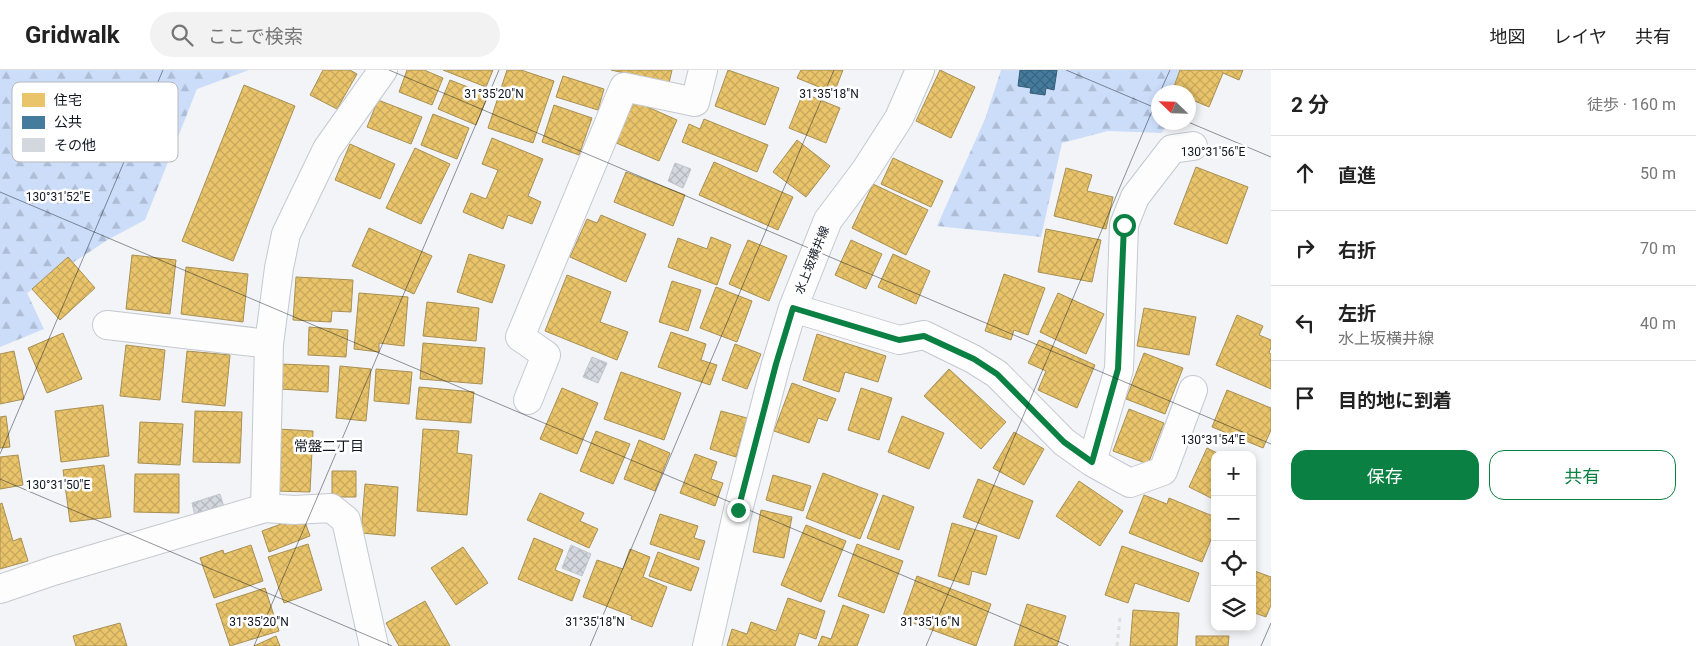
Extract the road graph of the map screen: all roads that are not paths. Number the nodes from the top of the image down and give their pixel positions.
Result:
1 (383, 70) edge
2 (704, 70) edge
3 (920, 70) edge
4 (1193, 146) dead end
5 (793, 308) junction
6 (107, 325) dead end
7 (269, 344) junction
8 (1193, 390) dead end
9 (528, 400) dead end
10 (1092, 462) junction
11 (266, 508) junction
12 (0, 589) edge
13 (374, 646) edge
14 (707, 646) edge

1 - 7 street
2 - 9 street
3 - 5 street, 水上坂横井線
4 - 10 street
5 - 10 street
5 - 14 street, 水上坂横井線
6 - 7 street
7 - 11 street
8 - 10 street
11 - 12 street
11 - 13 street

